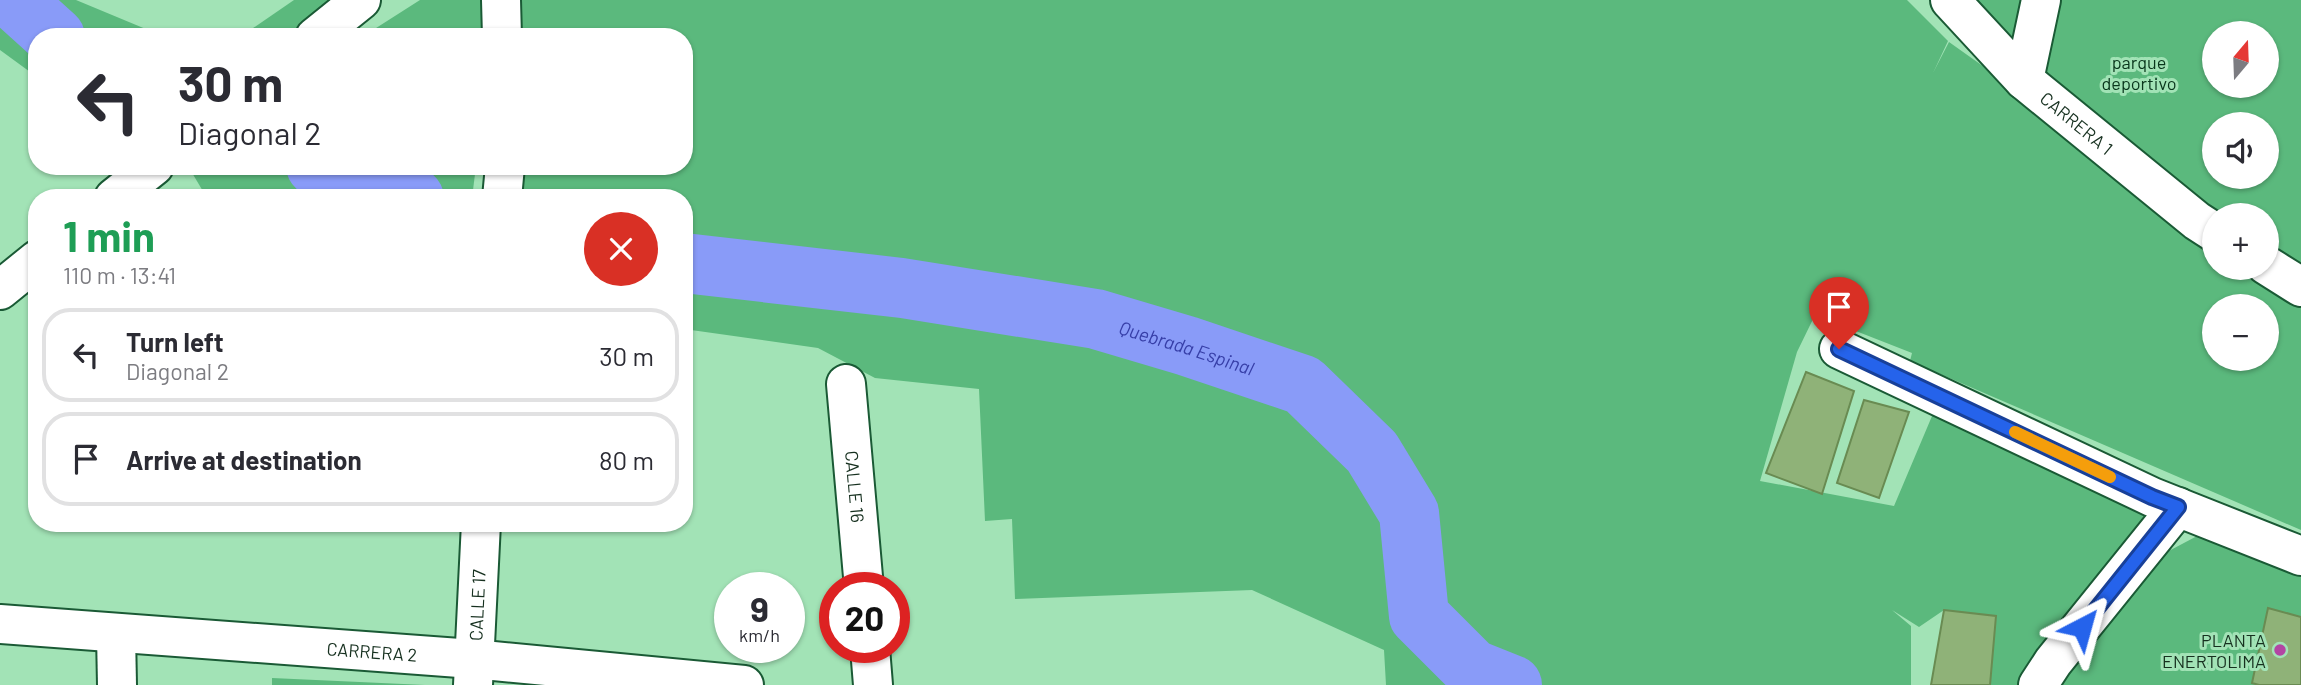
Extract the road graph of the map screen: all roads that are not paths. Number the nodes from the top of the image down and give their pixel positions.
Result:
1 (361, 0) edge
2 (501, 0) edge
3 (1950, 0) edge
4 (2041, 0) edge
5 (326, 28) edge
6 (502, 28) edge
7 (2024, 80) junction
8 (143, 175) edge
9 (125, 189) edge
10 (2202, 224) edge
11 (28, 267) edge
12 (2279, 273) edge
13 (2301, 287) edge
14 (0, 290) edge
15 (1839, 349) dead end
16 (846, 384) dead end
17 (2178, 507) junction
18 (481, 532) edge
19 (2301, 556) edge
20 (863, 572) edge
21 (0, 624) edge
22 (116, 634) junction
23 (871, 663) edge
24 (473, 672) edge
25 (117, 685) edge
26 (744, 685) edge
27 (873, 685) edge
28 (2038, 685) edge

1 - 5 street
2 - 6 street
3 - 7 street, CARRERA 1
4 - 7 street
7 - 10 street, CARRERA 1
8 - 9 street
11 - 14 street
12 - 13 street
15 - 17 street
16 - 20 street, CALLE 16
17 - 19 street
17 - 28 street
18 - 24 street, CALLE 17
21 - 22 street, CARRERA 2
22 - 24 street, CARRERA 2
22 - 25 street
23 - 27 street
24 - 26 street, CARRERA 2

